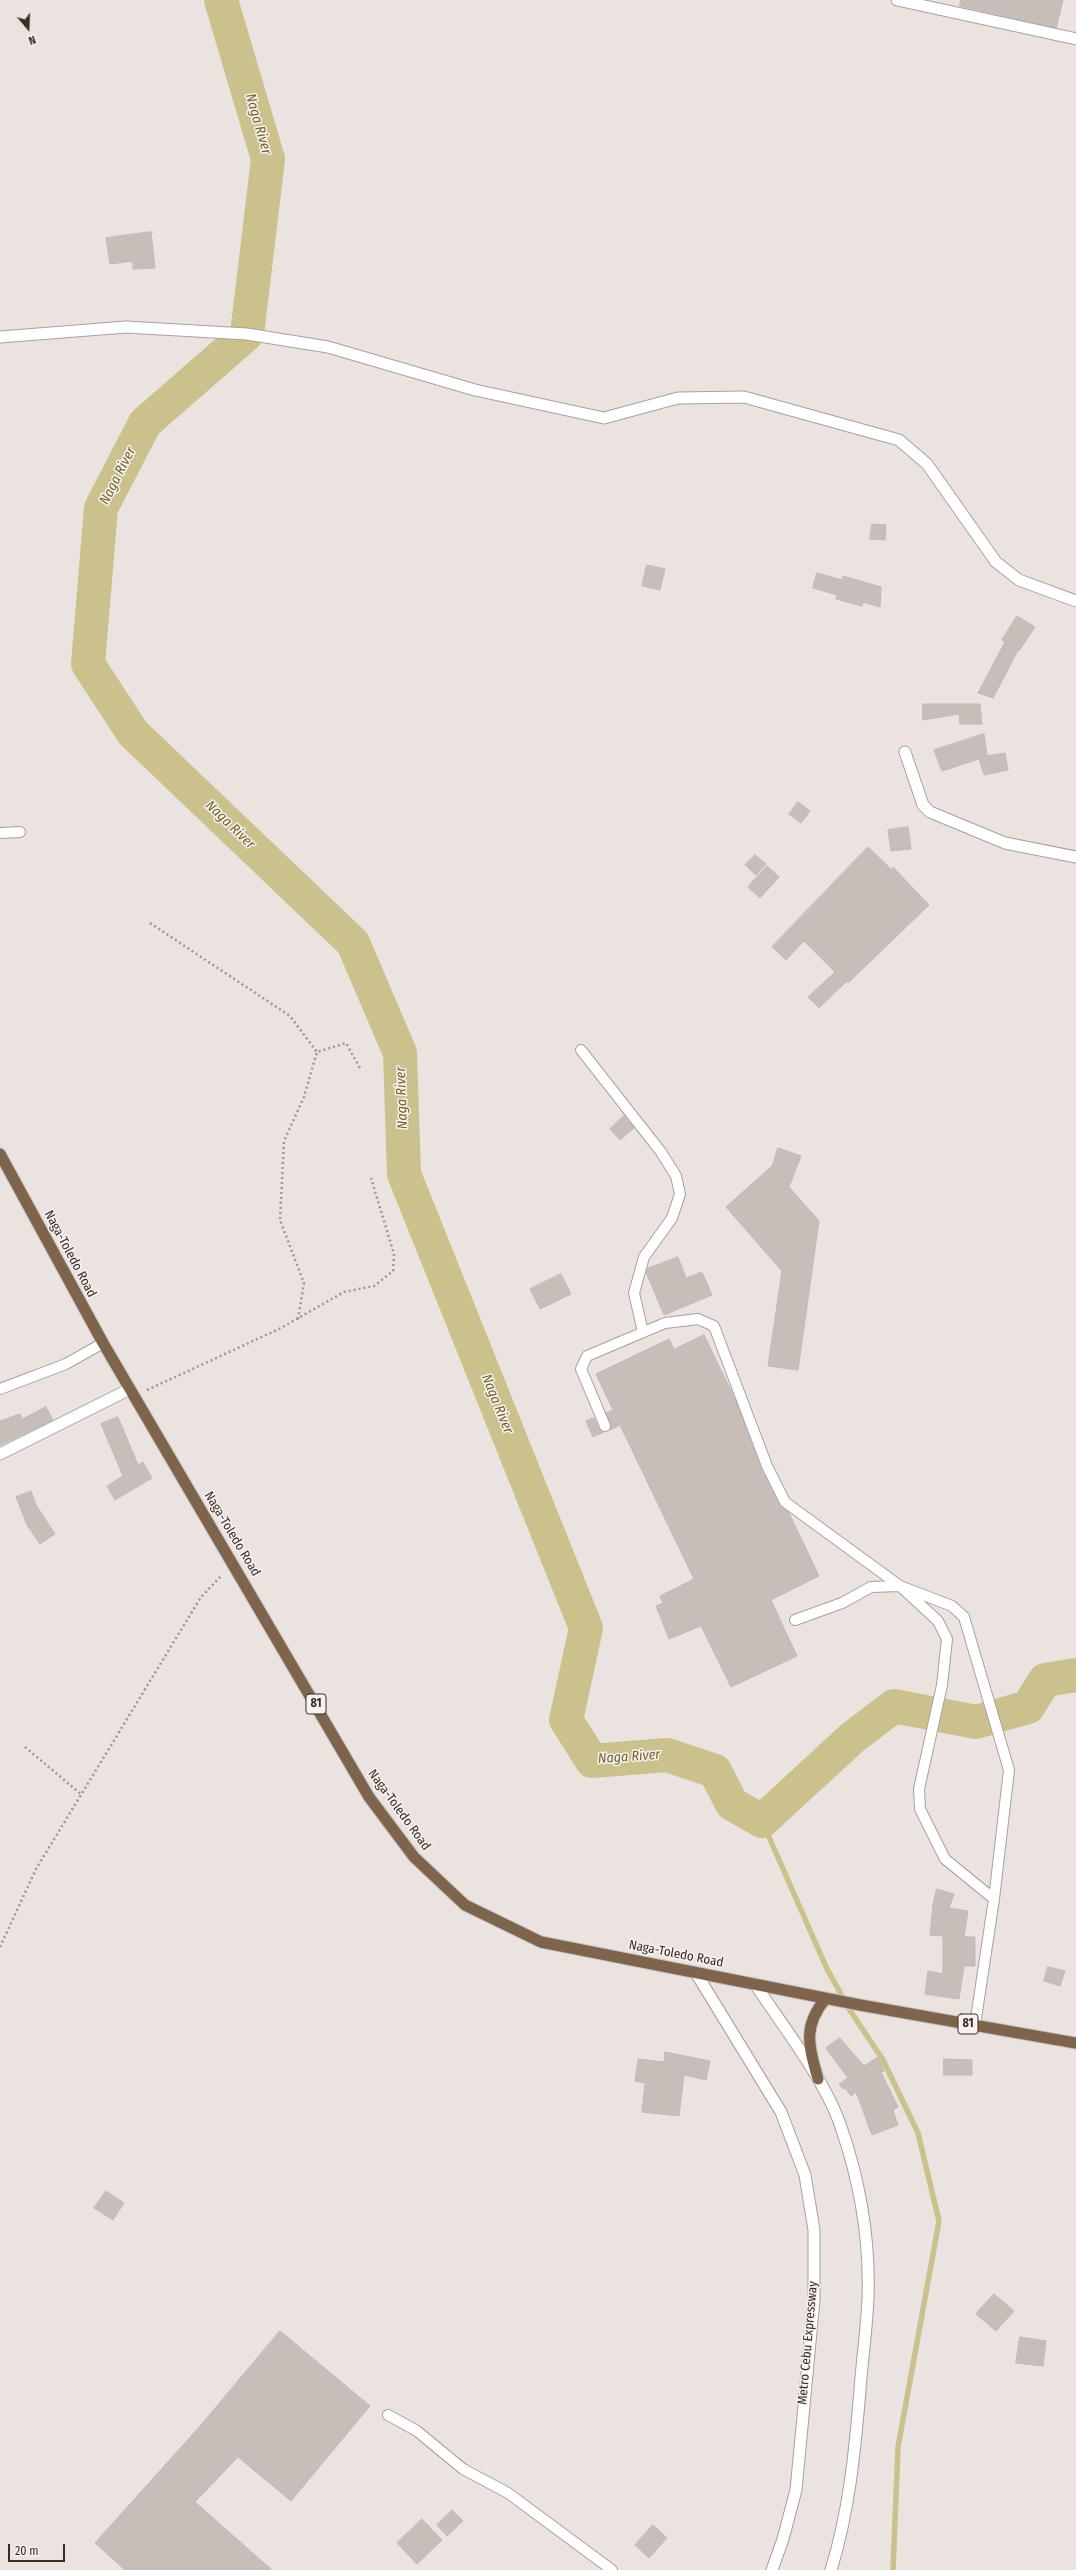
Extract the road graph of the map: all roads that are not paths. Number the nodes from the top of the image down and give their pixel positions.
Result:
1 (897, 0) edge
2 (1076, 39) edge
3 (0, 337) edge
4 (1076, 601) edge
5 (905, 752) dead end
6 (20, 832) dead end
7 (0, 834) edge
8 (1076, 857) edge
9 (581, 1050) dead end
10 (0, 1154) edge
11 (643, 1332) junction
12 (103, 1343) junction
13 (0, 1389) edge
14 (132, 1392) junction
15 (605, 1426) dead end
16 (0, 1454) edge
17 (900, 1586) junction
18 (795, 1620) dead end
19 (994, 1898) junction
20 (696, 1973) junction
21 (755, 1984) junction
22 (830, 1999) junction
23 (975, 2025) junction
24 (1076, 2043) edge
25 (818, 2080) junction
26 (388, 2415) dead end
27 (612, 2570) edge
28 (772, 2570) edge
29 (831, 2570) edge

1 - 2 street
3 - 4 street
5 - 8 street
6 - 7 lane
9 - 11 lane
10 - 12 highway, Naga-Toledo Road / 81
11 - 15 lane
11 - 17 lane
12 - 13 lane
12 - 14 highway, Naga-Toledo Road / 81
14 - 16 street
14 - 20 highway, Naga-Toledo Road / 81
17 - 18 lane
17 - 19 lane
17 - 19 lane
19 - 23 lane
20 - 21 highway, Naga-Toledo Road / 81
20 - 28 street, Metro Cebu Expressway
21 - 22 highway, Naga-Toledo Road / 81
21 - 25 street
22 - 23 highway, Naga-Toledo Road / 81
22 - 25 highway
23 - 24 highway, Naga-Toledo Road / 81
25 - 29 street
26 - 27 lane

